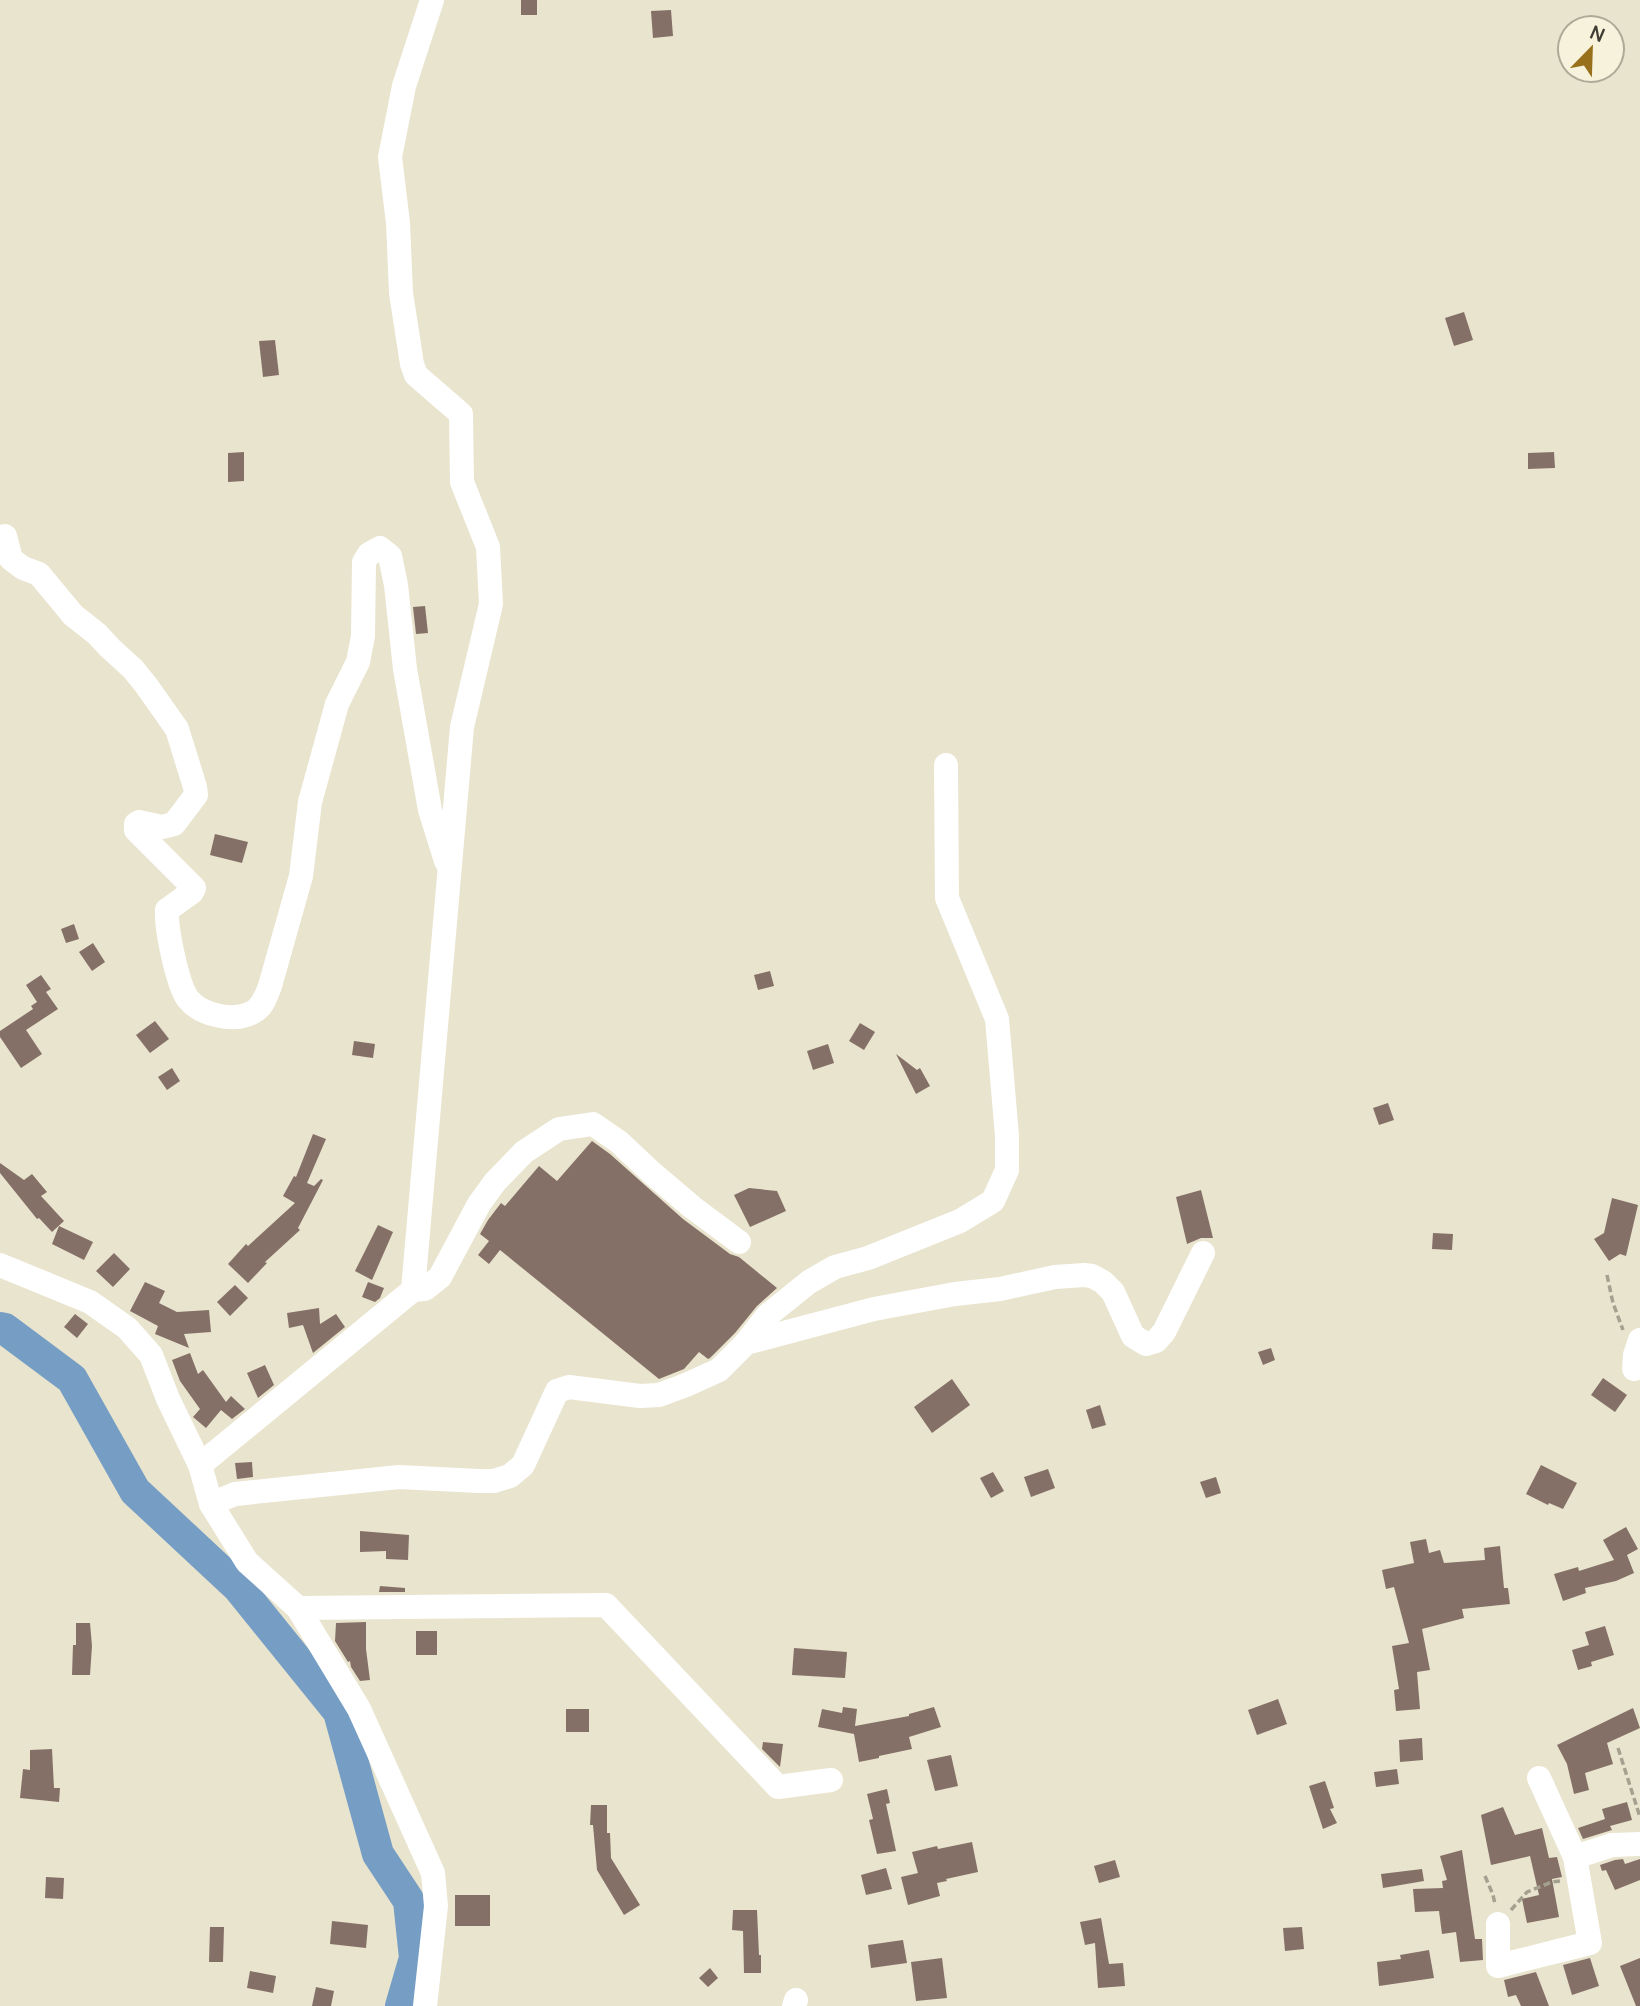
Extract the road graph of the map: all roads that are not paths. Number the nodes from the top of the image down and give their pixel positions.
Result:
1 (432, 0) edge
2 (5, 536) dead end
3 (946, 765) dead end
4 (450, 875) junction
5 (739, 1242) dead end
6 (1203, 1253) dead end
7 (0, 1265) edge
8 (413, 1290) junction
9 (746, 1343) junction
10 (200, 1465) junction
11 (211, 1504) junction
12 (298, 1608) junction
13 (1539, 1778) dead end
14 (831, 1780) dead end
15 (1640, 1843) edge
16 (1577, 1868) junction
17 (1498, 1924) road end
18 (425, 2006) edge

1 - 4 street
2 - 4 street
3 - 9 street
4 - 8 street
5 - 8 street
6 - 9 street
7 - 10 street
8 - 10 street
9 - 11 street
10 - 11 street
11 - 12 street
12 - 14 street
12 - 18 street
13 - 16 street
15 - 16 street
16 - 17 street

